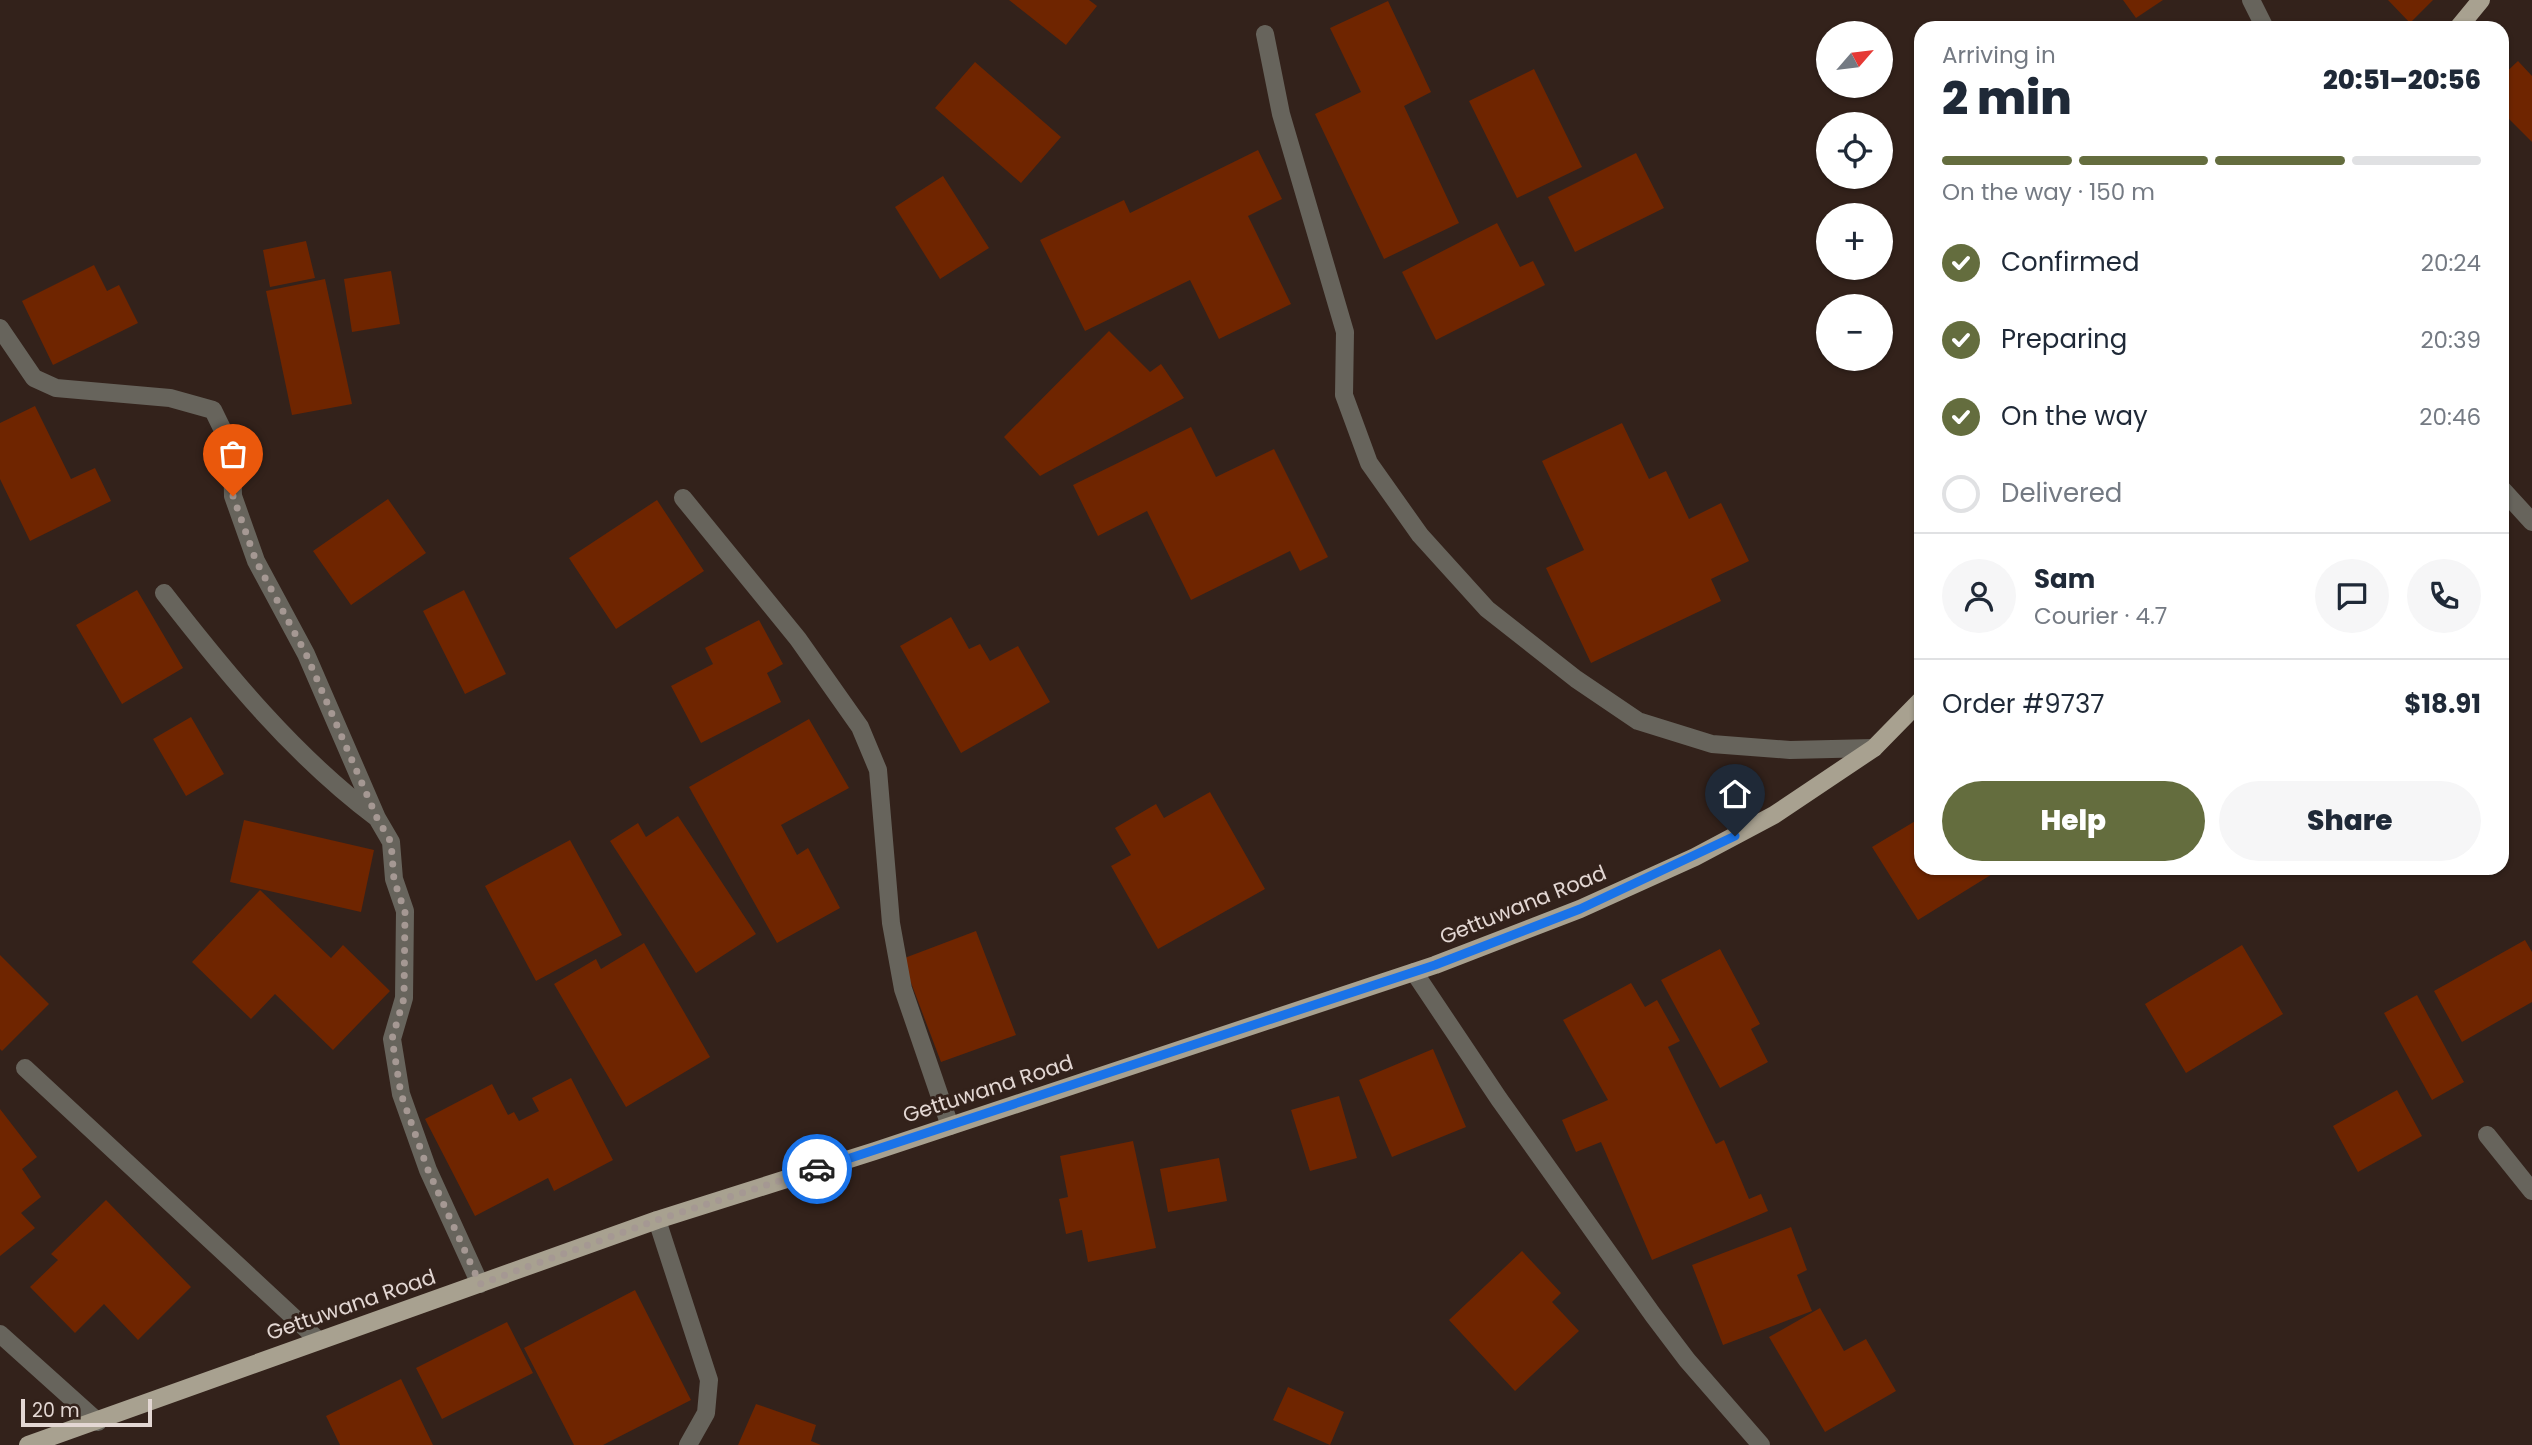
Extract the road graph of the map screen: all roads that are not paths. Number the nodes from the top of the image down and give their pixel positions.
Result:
1 (2251, 0) edge
2 (2480, 0) edge
3 (2262, 21) edge
4 (2464, 21) edge
5 (1265, 34) dead end
6 (0, 328) edge
7 (2509, 497) edge
8 (683, 498) dead end
9 (2532, 522) edge
10 (163, 593) dead end
11 (1914, 707) edge
12 (1874, 748) junction
13 (377, 818) junction
14 (1414, 971) junction
15 (25, 1068) dead end
16 (950, 1126) junction
17 (2487, 1135) dead end
18 (2532, 1191) edge
19 (657, 1220) junction
20 (480, 1284) junction
21 (0, 1334) edge
22 (317, 1339) junction
23 (98, 1422) junction
24 (28, 1445) edge
25 (688, 1445) edge
26 (1761, 1445) edge

1 - 3 street
2 - 4 main road
5 - 12 street
6 - 13 street
7 - 9 street
8 - 16 street
10 - 13 street
11 - 12 main road, Gettuwana Road
12 - 14 main road, Gettuwana Road
13 - 20 street
14 - 16 main road, Gettuwana Road
14 - 26 street
15 - 22 street
16 - 19 main road, Gettuwana Road
17 - 18 street
19 - 20 main road, Gettuwana Road
19 - 25 street
20 - 22 main road, Gettuwana Road
21 - 23 street
22 - 23 main road, Gettuwana Road
23 - 24 main road, Gettuwana Road

